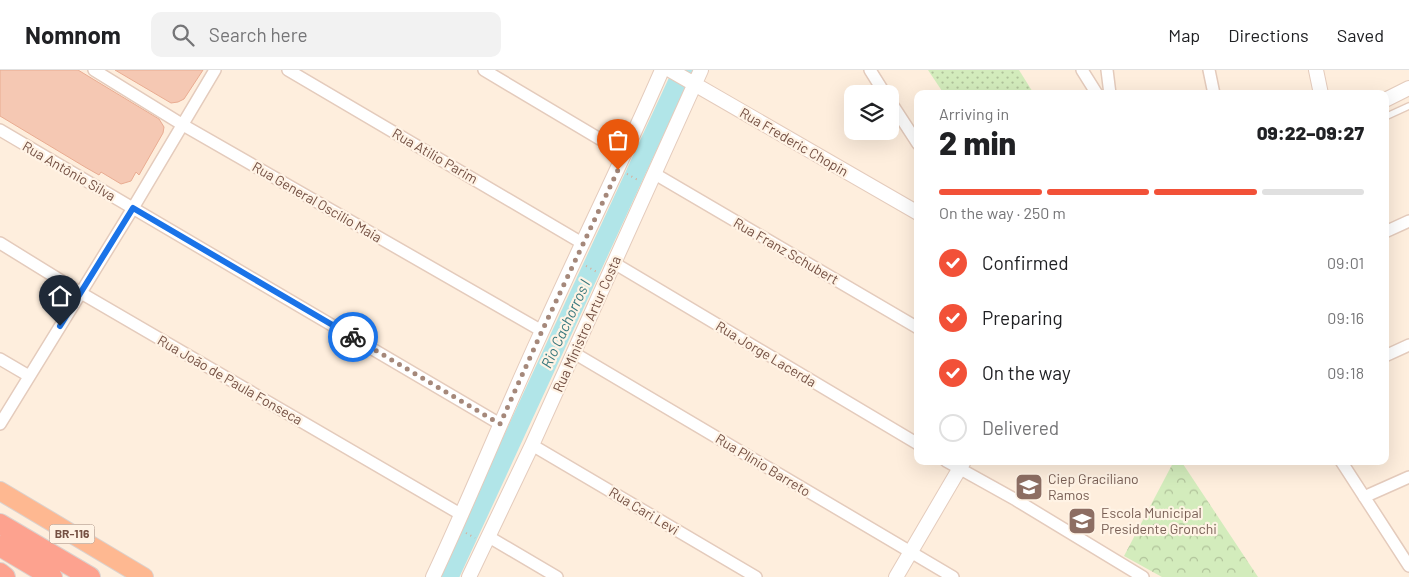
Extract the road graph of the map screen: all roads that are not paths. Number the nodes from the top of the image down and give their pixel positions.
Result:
1 (94, 70) edge
2 (215, 70) edge
3 (288, 70) edge
4 (484, 70) edge
5 (668, 70) edge
6 (701, 70) edge
7 (870, 70) edge
8 (1082, 70) edge
9 (1107, 70) edge
10 (1209, 70) edge
11 (1316, 70) edge
12 (691, 82) junction
13 (879, 85) edge
14 (1409, 88) edge
15 (1094, 90) edge
16 (1110, 90) edge
17 (1213, 90) edge
18 (1320, 90) edge
19 (1389, 98) edge
20 (1409, 106) edge
21 (899, 115) edge
22 (1389, 115) edge
23 (183, 125) junction
24 (0, 130) edge
25 (914, 138) edge
26 (625, 154) junction
27 (655, 174) junction
28 (133, 208) junction
29 (914, 211) edge
30 (1409, 220) edge
31 (1389, 230) edge
32 (0, 243) edge
33 (582, 243) junction
34 (614, 263) junction
35 (81, 293) junction
36 (914, 326) edge
37 (542, 331) junction
38 (1409, 345) edge
39 (574, 353) junction
40 (1389, 354) edge
41 (0, 359) edge
42 (29, 376) junction
43 (0, 424) edge
44 (500, 424) junction
45 (914, 442) edge
46 (532, 445) junction
47 (962, 465) edge
48 (1344, 465) edge
49 (1409, 476) edge
50 (0, 491) edge
51 (1364, 496) junction
52 (462, 515) junction
53 (0, 524) edge
54 (484, 538) junction
55 (0, 546) edge
56 (910, 552) junction
57 (1409, 566) edge
58 (0, 574) edge
59 (4, 577) edge
60 (52, 577) edge
61 (90, 577) edge
62 (144, 577) edge
63 (433, 577) edge
64 (469, 577) edge
65 (558, 577) edge
66 (756, 577) edge
67 (896, 577) edge
68 (953, 577) edge
69 (1143, 577) edge

1 - 23 street, Rua General Oscilio Maia
2 - 23 street
3 - 33 street, Rua Atilio Parim
4 - 26 street
5 - 12 street, Rua Frederic Chopin
5 - 26 street
6 - 12 street, Rua Ministro Artur Costa
7 - 13 street
8 - 15 street
9 - 16 street
10 - 17 street
11 - 18 street
12 - 27 street, Rua Ministro Artur Costa
12 - 29 street, Rua Frederic Chopin
14 - 19 street
20 - 22 lane
21 - 25 street
23 - 28 street
23 - 37 street, Rua General Oscilio Maia
24 - 28 street, Rua Antônio Silva
26 - 33 street
27 - 34 street, Rua Ministro Artur Costa
27 - 36 street, Rua Franz Schubert
28 - 35 street
28 - 44 street, Rua Antônio Silva
30 - 31 street
32 - 35 street, Rua João de Paula Fonseca
33 - 37 street
34 - 39 street, Rua Ministro Artur Costa
34 - 45 street, Rua Jorge Lacerda
35 - 42 street
35 - 52 street, Rua João de Paula Fonseca
37 - 44 street
38 - 40 street
39 - 46 street, Rua Ministro Artur Costa
39 - 56 street, Rua Plínio Barreto
41 - 42 street
42 - 43 street
44 - 52 street
46 - 54 street, Rua Ministro Artur Costa
46 - 66 street, Rua Cari Levi
47 - 56 street
47 - 69 street
48 - 51 street
49 - 51 street
50 - 62 highway, BR-116
51 - 57 street
52 - 63 street
53 - 61 highway, BR-116
54 - 64 street, Rua Ministro Artur Costa
54 - 65 street
55 - 60 highway
56 - 67 street
56 - 68 street, Rua Plínio Barreto
58 - 59 highway

